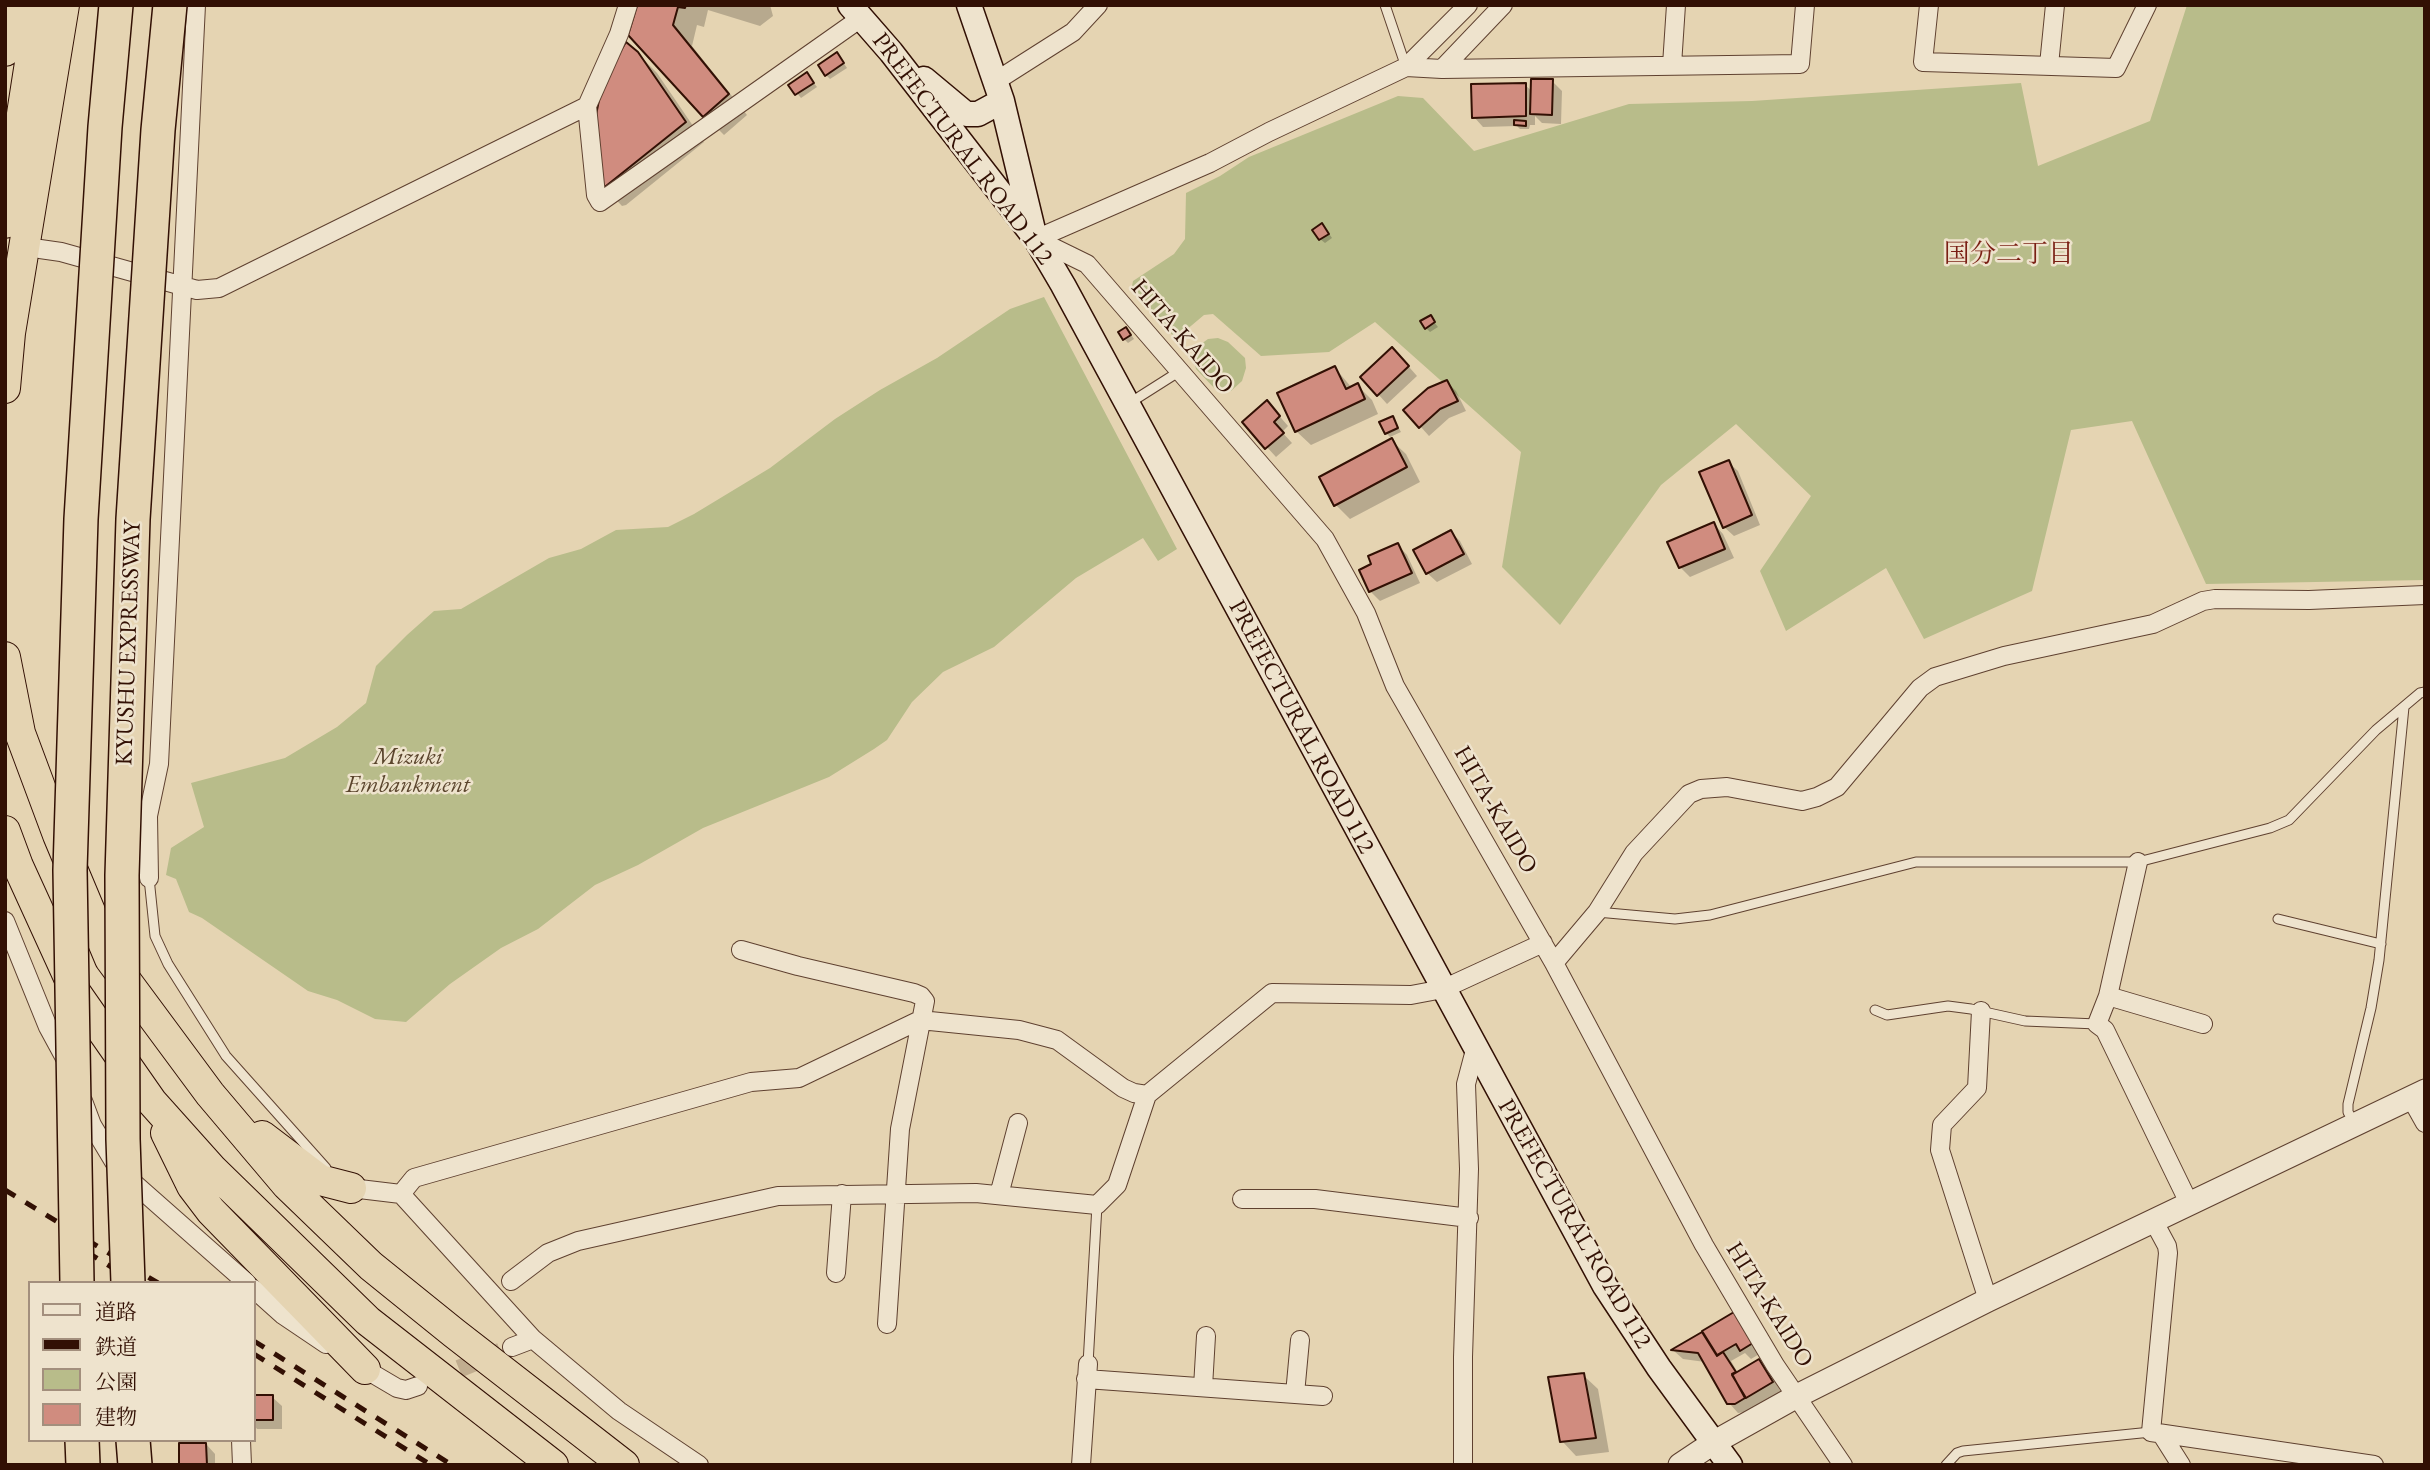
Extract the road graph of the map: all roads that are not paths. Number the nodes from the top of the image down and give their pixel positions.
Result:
1 (12, 5) edge
2 (39, 5) edge
3 (64, 5) edge
4 (116, 5) edge
5 (170, 5) edge
6 (196, 5) edge
7 (628, 5) edge
8 (968, 5) edge
9 (1098, 5) edge
10 (1385, 5) edge
11 (1468, 5) edge
12 (1503, 5) edge
13 (1676, 5) edge
14 (1805, 5) edge
15 (1929, 5) edge
16 (2055, 5) edge
17 (2147, 5) edge
18 (856, 12) edge
19 (5, 51) edge
20 (891, 52) junction
21 (1672, 65) junction
22 (2049, 65) junction
23 (1405, 66) junction
24 (1441, 69) junction
25 (999, 91) junction
26 (587, 106) junction
27 (5, 223) edge
28 (1036, 239) junction
29 (40, 249) dead end
30 (182, 285) junction
31 (1180, 371) junction
32 (5, 388) edge
33 (1126, 404) junction
34 (2425, 595) edge
35 (5, 657) edge
36 (2425, 692) edge
37 (2404, 706) junction
38 (5, 831) edge
39 (2138, 862) junction
40 (149, 878) joint
41 (1597, 912) junction
42 (2278, 919) dead end
43 (5, 921) edge
44 (1543, 943) junction
45 (2381, 944) junction
46 (741, 950) dead end
47 (1554, 963) junction
48 (1443, 989) junction
49 (2108, 996) junction
50 (1875, 1010) dead end
51 (1981, 1011) junction
52 (920, 1020) junction
53 (2097, 1024) junction
54 (2203, 1024) dead end
55 (1475, 1050) junction
56 (210, 1094) junction
57 (2418, 1094) edge
58 (1147, 1095) junction
59 (152, 1102) junction
60 (2425, 1123) edge
61 (1018, 1124) dead end
62 (2354, 1124) junction
63 (351, 1188) junction
64 (894, 1193) junction
65 (401, 1194) junction
66 (842, 1194) junction
67 (999, 1195) junction
68 (1242, 1199) dead end
69 (2189, 1203) junction
70 (1097, 1205) junction
71 (1469, 1218) junction
72 (2153, 1220) junction
73 (836, 1273) dead end
74 (77, 1281) edge
75 (128, 1281) edge
76 (245, 1281) edge
77 (511, 1281) dead end
78 (256, 1291) edge
79 (1988, 1300) junction
80 (887, 1324) dead end
81 (1206, 1336) dead end
82 (533, 1339) junction
83 (1300, 1340) dead end
84 (512, 1347) tunnel mouth
85 (365, 1369) junction
86 (1087, 1371) junction
87 (418, 1386) tunnel mouth
88 (1203, 1387) junction
89 (1295, 1394) junction
90 (1323, 1395) dead end
91 (1797, 1396) junction
92 (2157, 1434) junction
93 (82, 1442) edge
94 (133, 1442) edge
95 (241, 1442) edge
96 (1713, 1443) junction
97 (83, 1465) edge
98 (135, 1465) edge
99 (242, 1465) edge
100 (552, 1465) edge
101 (624, 1465) edge
102 (699, 1465) edge
103 (1081, 1465) edge
104 (1463, 1465) edge
105 (1680, 1465) edge
106 (1730, 1465) edge
107 (1843, 1465) edge
108 (1947, 1465) edge
109 (2181, 1465) edge
110 (2374, 1465) edge

1 - 19 highway
2 - 27 highway
3 - 32 highway
4 - 74 highway, bridge
5 - 75 highway, KYUSHU EXPRESSWAY, bridge
6 - 30 street
7 - 26 street
8 - 25 main road
9 - 25 street
10 - 23 lane
11 - 23 street
12 - 24 street
13 - 21 street
14 - 21 street
15 - 22 street
16 - 22 street
17 - 22 street
18 - 20 main road, PREFECTURAL ROAD 112
18 - 26 street
20 - 25 main road
20 - 28 main road, PREFECTURAL ROAD 112
21 - 24 street
23 - 24 street
23 - 28 street
25 - 28 main road
26 - 30 street
28 - 31 street, HITA-KAIDO
28 - 33 main road, PREFECTURAL ROAD 112
29 - 30 street
30 - 40 street
31 - 33 lane
31 - 44 street, HITA-KAIDO
33 - 48 main road, PREFECTURAL ROAD 112
34 - 41 street
35 - 56 highway
36 - 37 lane
37 - 39 lane
37 - 45 lane
38 - 59 highway
39 - 41 lane
39 - 49 street
40 - 63 lane
41 - 47 street
42 - 45 lane
43 - 76 street
44 - 47 street, HITA-KAIDO
44 - 48 street
45 - 62 lane
46 - 52 street
47 - 91 street, HITA-KAIDO
48 - 55 main road, PREFECTURAL ROAD 112
48 - 58 street
49 - 53 street
49 - 54 street
50 - 51 lane
51 - 53 lane
51 - 79 street
52 - 58 street
52 - 64 street
52 - 65 street
53 - 69 street
55 - 71 street
55 - 96 main road, PREFECTURAL ROAD 112
56 - 63 highway
56 - 101 highway
57 - 60 street
57 - 62 street
58 - 70 street
59 - 85 highway
59 - 100 highway
61 - 67 street
62 - 69 street
63 - 65 street
64 - 66 street
64 - 67 street
64 - 80 street
65 - 82 street
66 - 73 street
66 - 77 street
67 - 70 street
68 - 71 street
69 - 72 street
70 - 86 lane
71 - 104 street
72 - 79 street
72 - 92 street
78 - 85 street
79 - 91 street
81 - 88 street
82 - 84 street
82 - 102 street
83 - 89 street
85 - 87 street
86 - 88 street
86 - 103 street
88 - 89 street
89 - 90 street
91 - 96 street
91 - 107 street, HITA-KAIDO
92 - 108 lane
92 - 109 street
92 - 110 street
93 - 97 highway
94 - 98 highway
95 - 99 street
96 - 105 street
96 - 106 main road, PREFECTURAL ROAD 112

